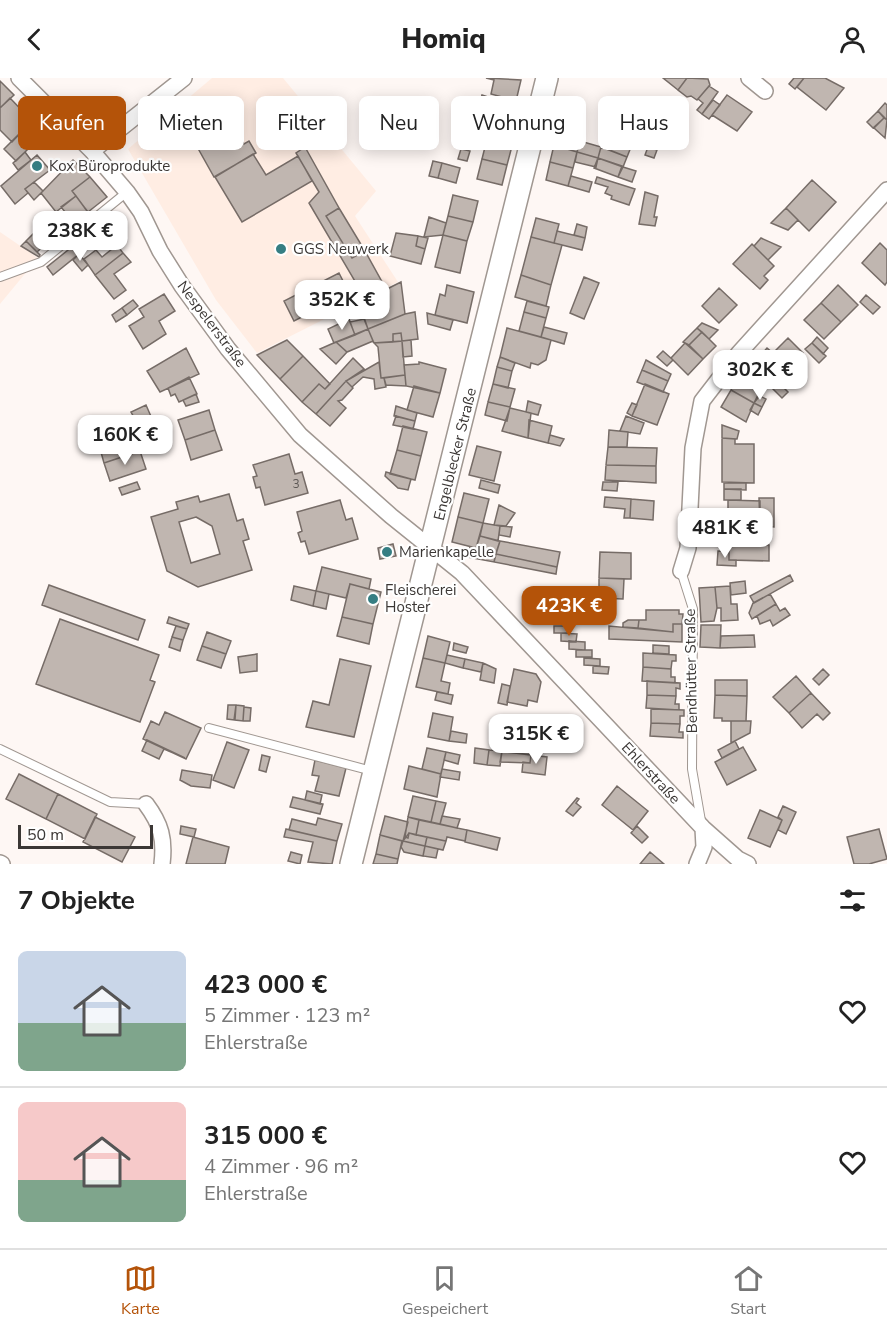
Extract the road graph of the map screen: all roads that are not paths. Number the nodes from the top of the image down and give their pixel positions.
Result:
1 (19, 78) edge
2 (184, 78) edge
3 (547, 78) edge
4 (749, 78) edge
5 (765, 91) dead end
6 (93, 151) junction
7 (887, 190) edge
8 (127, 192) junction
9 (0, 277) edge
10 (432, 548) junction
11 (681, 571) joint
12 (209, 728) dead end
13 (0, 749) edge
14 (374, 771) junction
15 (146, 804) joint
16 (703, 828) junction
17 (162, 864) edge
18 (351, 864) edge
19 (697, 864) edge
20 (748, 864) edge

1 - 6 street, Nespelerstraße
2 - 6 street
3 - 10 street, Engelblecker Straße
4 - 5 street
6 - 8 street, Nespelerstraße
7 - 11 street, Bendhütter Straße
8 - 9 lane
8 - 10 street, Nespelerstraße
10 - 14 street, Engelblecker Straße
10 - 16 street, Ehlerstraße
11 - 16 lane, Bendhütter Straße
12 - 14 lane
13 - 15 lane
14 - 18 street, Engelblecker Straße
15 - 17 street
16 - 19 street, Bendhütter Straße
16 - 20 street, Ehlerstraße

